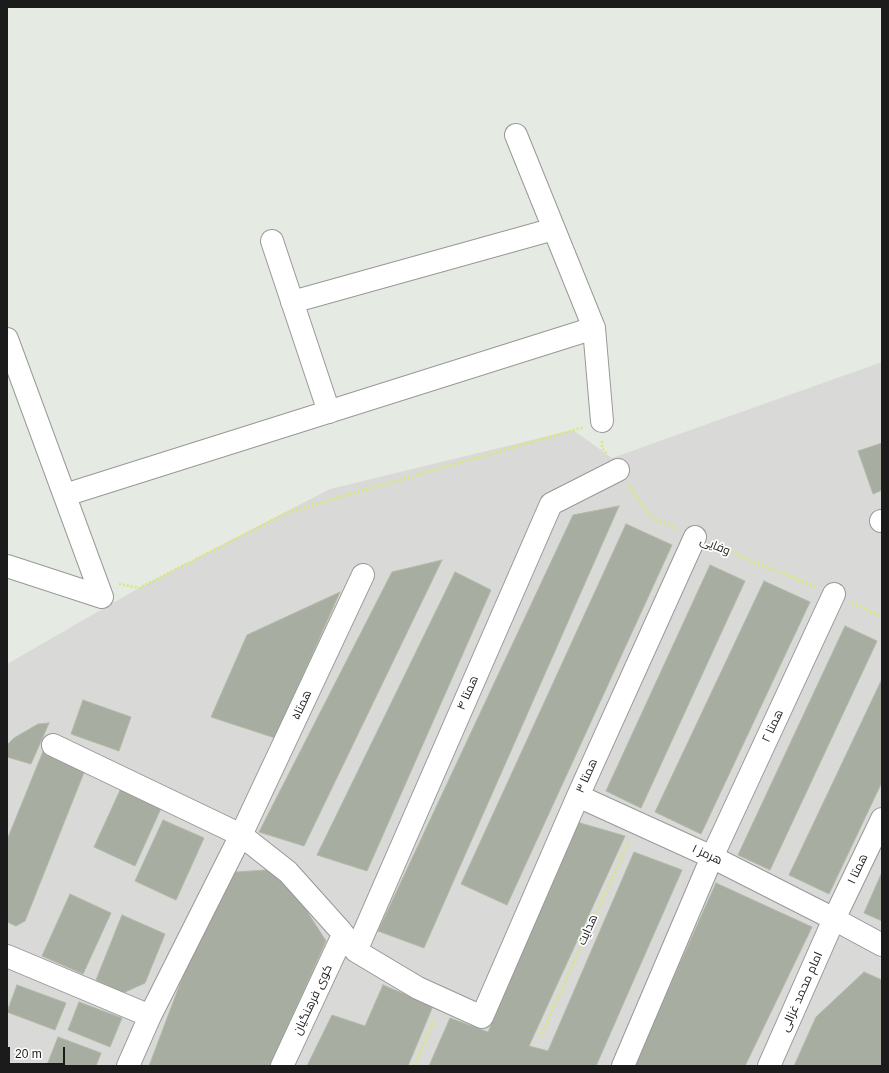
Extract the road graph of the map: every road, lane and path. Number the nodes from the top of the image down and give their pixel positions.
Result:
1 (516, 135) dead end
2 (554, 228) junction
3 (272, 241) dead end
4 (292, 302) junction
5 (594, 328) junction
6 (7, 339) edge
7 (329, 412) junction
8 (602, 421) junction
9 (618, 470) junction
10 (65, 495) junction
11 (695, 537) junction
12 (7, 566) edge
13 (364, 576) dead end
14 (96, 579) junction
15 (834, 594) junction
16 (882, 617) edge
17 (53, 745) dead end
18 (578, 796) junction
19 (882, 819) edge
20 (636, 823) junction
21 (241, 835) junction
22 (712, 857) junction
23 (834, 919) junction
24 (350, 943) junction
25 (882, 945) edge
26 (7, 956) edge
27 (443, 999) junction
28 (150, 1016) junction
29 (540, 1037) dead end
30 (128, 1066) edge
31 (282, 1066) edge
32 (414, 1066) edge
33 (623, 1066) edge
34 (769, 1066) edge

1 - 2 street
2 - 4 street
2 - 5 street
3 - 4 street
4 - 7 street
5 - 7 street
5 - 8 street
6 - 10 street
7 - 10 street
8 - 9 path, وفایی
8 - 14 path
9 - 11 path, وفایی
9 - 24 street, همتا ۴
10 - 14 street
11 - 15 path, وفایی
11 - 18 street, همتا ۳
12 - 14 street
13 - 21 street, همتا۵
15 - 16 path, وفایی
15 - 22 street, همتا ۲
17 - 21 street
18 - 20 street, هرمز ۱
18 - 27 street, همتا ۳
19 - 23 street, همتا ۱
20 - 22 street, هرمز ۱
20 - 29 path, هدایت
21 - 24 street
21 - 28 street, همتا۵
22 - 23 street, هرمز ۱
22 - 33 street, همتا ۲
23 - 25 street, هرمز ۱
23 - 34 street, امام محمد غزالی
24 - 27 street
24 - 31 street, کوی فرهنگیان
26 - 28 street
27 - 32 path
28 - 30 street, همتا۵

